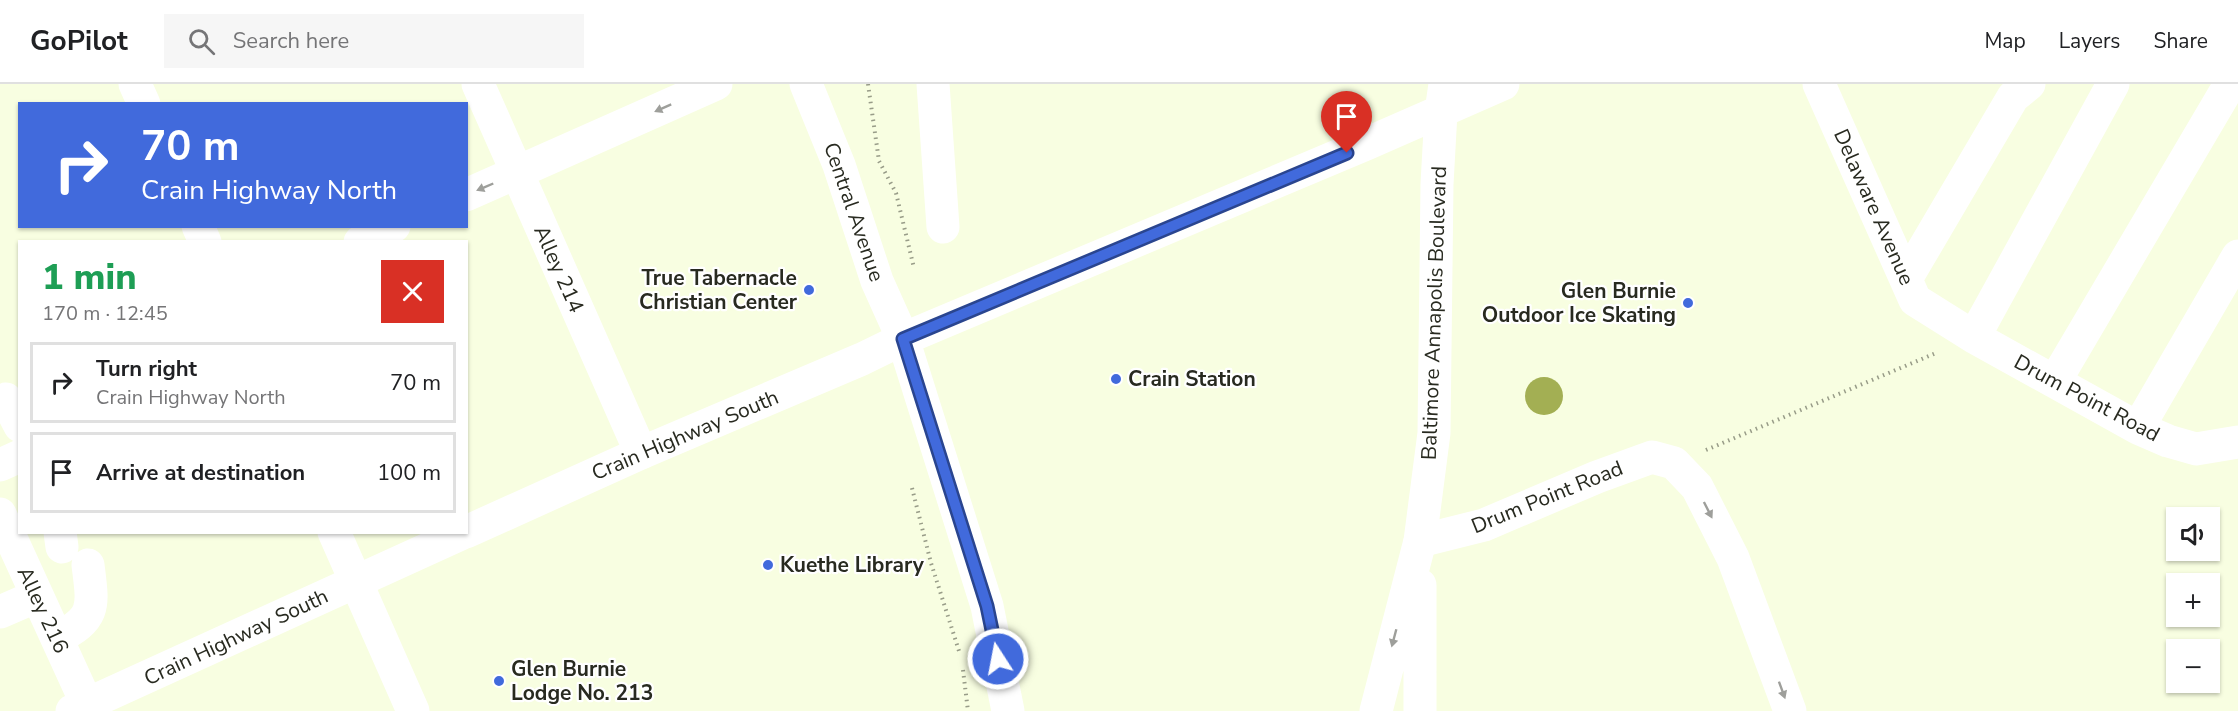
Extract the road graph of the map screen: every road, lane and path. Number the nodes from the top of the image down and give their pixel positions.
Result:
1 (135, 84) edge
2 (478, 84) edge
3 (716, 84) edge
4 (806, 84) edge
5 (868, 84) edge
6 (933, 84) edge
7 (1503, 84) edge
8 (1819, 84) edge
9 (2029, 84) edge
10 (2113, 84) edge
11 (2230, 84) edge
12 (1443, 98) edge
13 (143, 102) edge
14 (517, 173) junction
15 (468, 194) edge
16 (943, 227) dead end
17 (390, 228) edge
18 (364, 240) edge
19 (2238, 256) edge
20 (914, 268) dead end
21 (1906, 279) junction
22 (1974, 337) junction
23 (903, 339) junction
24 (2055, 381) junction
25 (2138, 428) junction
26 (2236, 445) edge
27 (640, 453) junction
28 (18, 457) edge
29 (1674, 463) junction
30 (0, 465) edge
31 (909, 477) dead end
32 (0, 514) edge
33 (468, 531) edge
34 (335, 534) edge
35 (462, 534) edge
36 (1420, 541) junction
37 (72, 548) edge
38 (356, 582) junction
39 (37, 596) junction
40 (0, 612) edge
41 (57, 638) junction
42 (961, 658) dead end
43 (963, 668) dead end
44 (83, 709) edge
45 (413, 711) edge
46 (968, 711) edge
47 (1008, 711) edge
48 (1376, 711) edge
49 (1420, 711) edge
50 (1790, 711) edge

1 - 13 main road
2 - 14 main road, Alley 214
3 -> 14 main road
4 - 23 main road, Central Avenue
5 - 20 path
6 - 16 main road
7 - 12 main road, Crain Highway South
8 - 21 main road, Delaware Avenue
9 - 21 main road
10 - 22 main road
11 - 24 main road
12 - 23 main road, Crain Highway South
12 - 36 main road, Baltimore Annapolis Boulevard
14 -> 15 main road
14 - 27 main road, Alley 214
17 - 18 main road
19 - 25 main road
21 - 22 main road, Delaware Avenue
22 - 24 main road, Drum Point Road
22 - 29 path
23 - 27 main road, Crain Highway South
23 - 47 main road, Central Avenue
24 - 25 main road, Drum Point Road
25 - 26 main road, Drum Point Road
27 - 33 main road, Crain Highway South
28 - 30 main road
29 - 36 main road, Drum Point Road
29 -> 50 main road
31 - 42 path
32 - 39 main road, Alley 216
34 - 38 main road
35 - 38 main road, Crain Highway South
36 -> 48 main road, Baltimore Annapolis Boulevard
36 - 49 main road, Baltimore Annapolis Boulevard
37 - 41 main road
38 - 44 main road, Crain Highway South
38 - 45 main road
39 - 40 main road
39 - 41 main road, Alley 216
41 - 44 main road, Alley 216
43 - 46 path

